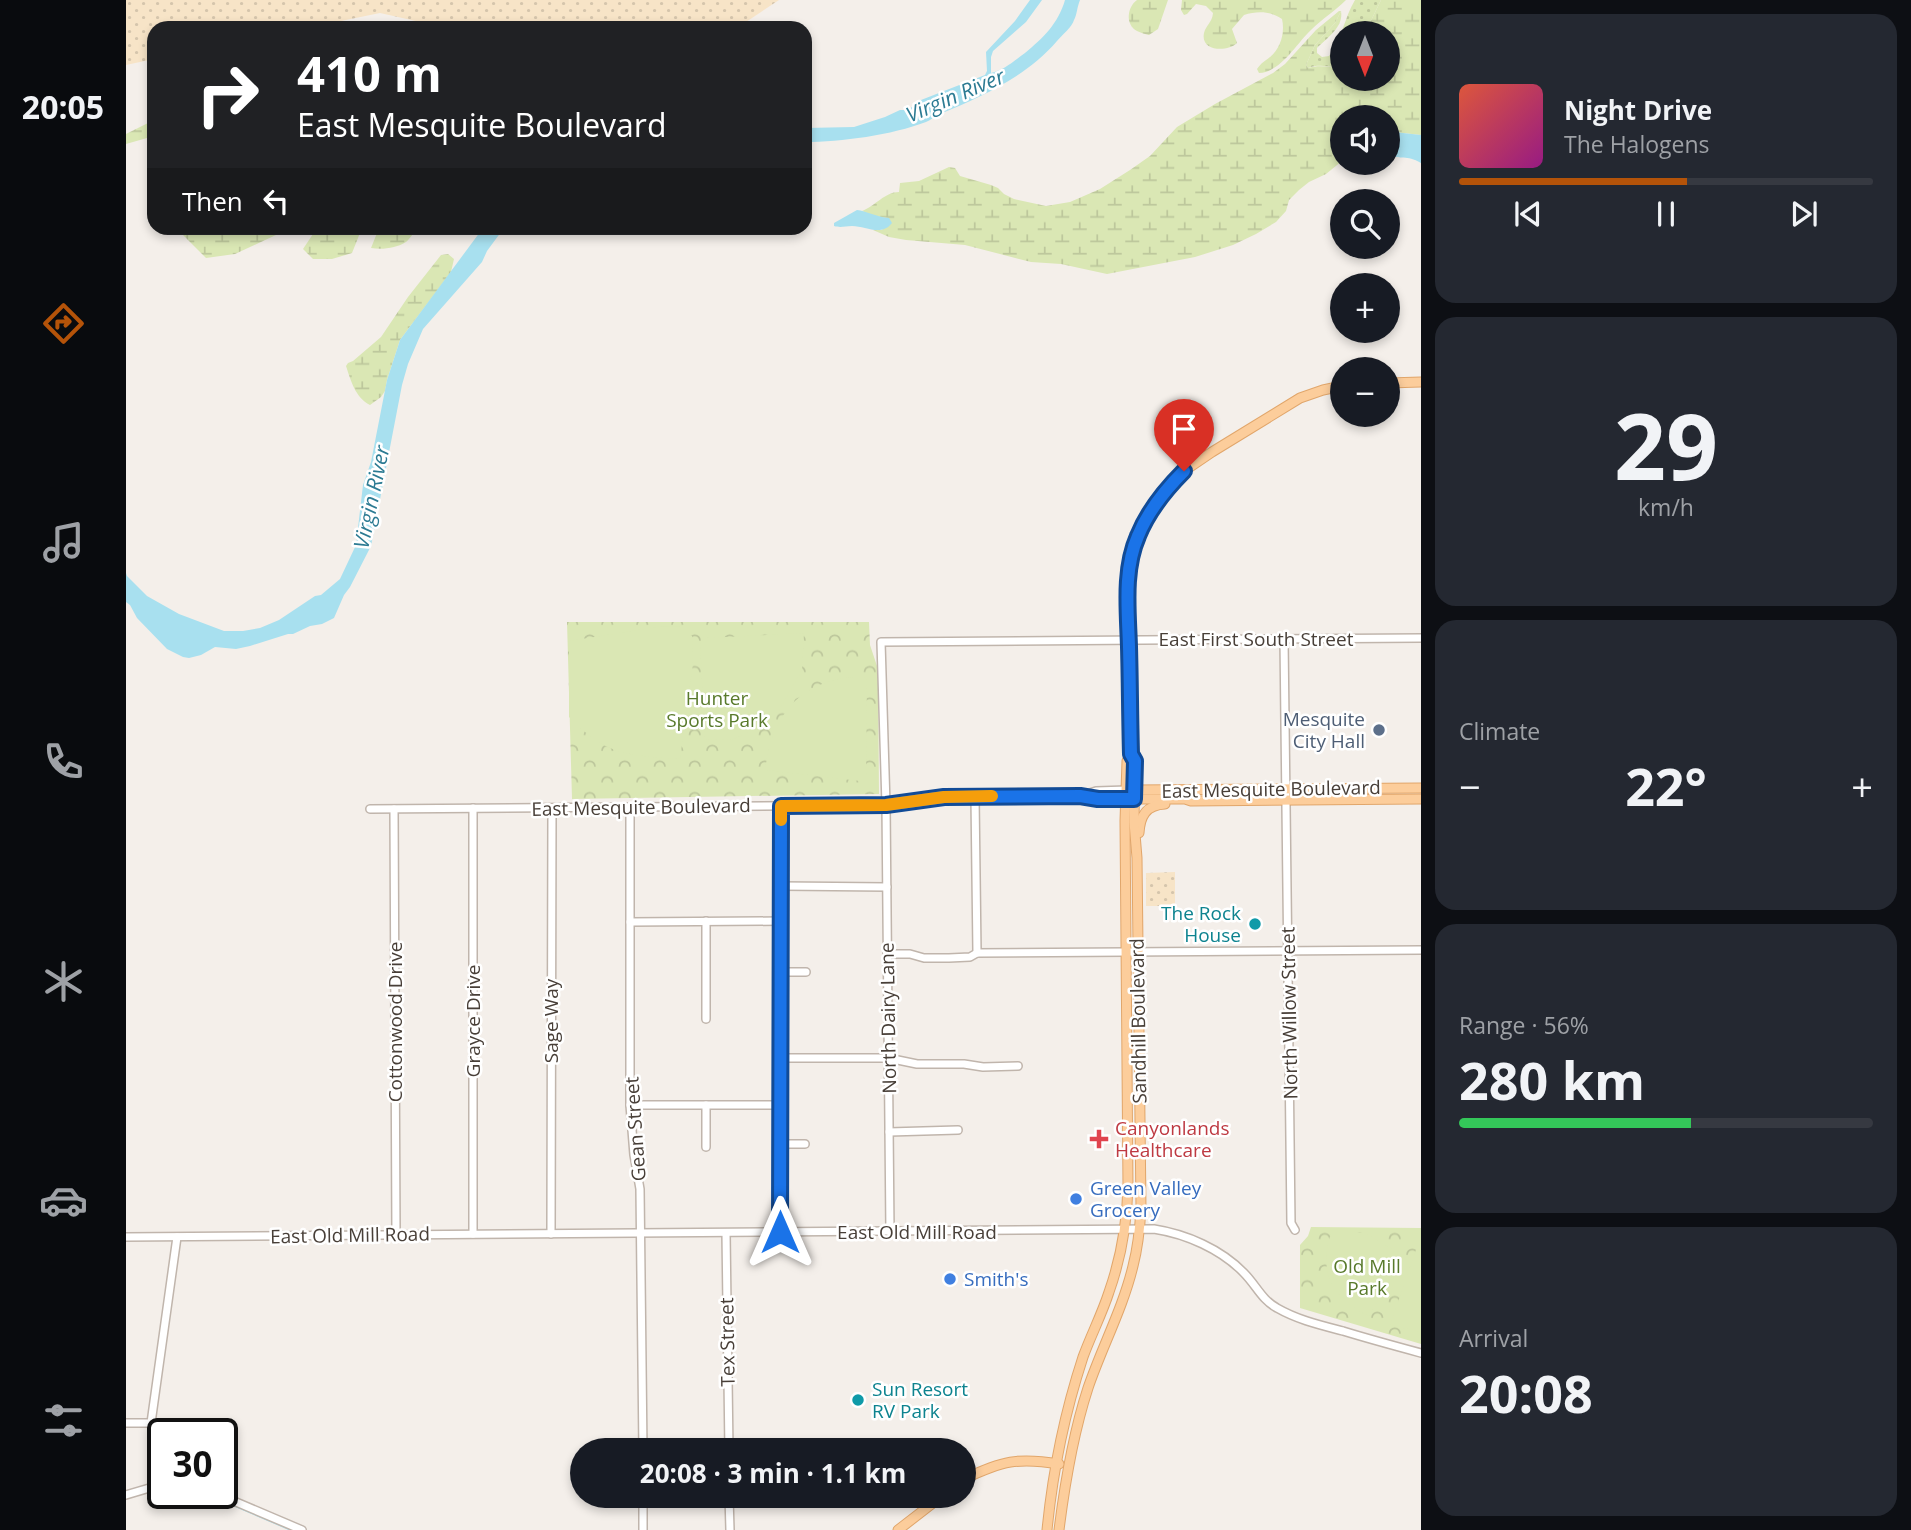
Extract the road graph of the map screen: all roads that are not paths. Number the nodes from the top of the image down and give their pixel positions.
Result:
1 (1400, 383) edge
2 (1421, 383) edge
3 (1330, 389) edge
4 (1421, 638) edge
5 (1284, 639) junction
6 (1129, 640) junction
7 (881, 642) joint
8 (1421, 788) edge
9 (1286, 794) junction
10 (1130, 795) junction
11 (975, 797) junction
12 (1421, 799) edge
13 (1191, 801) junction
14 (886, 805) junction
15 (781, 806) junction
16 (631, 807) junction
17 (473, 808) junction
18 (552, 808) junction
19 (370, 809) dead end
20 (394, 809) junction
21 (1137, 858) junction
22 (781, 886) junction
23 (887, 887) junction
24 (706, 921) junction
25 (781, 921) junction
26 (630, 922) junction
27 (1421, 950) edge
28 (1288, 951) junction
29 (977, 953) junction
30 (1132, 953) junction
31 (887, 954) junction
32 (781, 972) junction
33 (806, 972) dead end
34 (706, 1019) dead end
35 (1127, 1057) junction
36 (781, 1058) junction
37 (888, 1058) junction
38 (1018, 1066) dead end
39 (630, 1105) junction
40 (706, 1105) junction
41 (781, 1105) junction
42 (1140, 1112) junction
43 (958, 1130) dead end
44 (889, 1132) junction
45 (780, 1144) junction
46 (805, 1144) dead end
47 (706, 1147) dead end
48 (1140, 1229) junction
49 (1124, 1230) junction
50 (1295, 1230) dead end
51 (780, 1232) junction
52 (890, 1232) junction
53 (641, 1233) junction
54 (726, 1233) junction
55 (396, 1234) junction
56 (473, 1234) junction
57 (551, 1234) junction
58 (126, 1237) edge
59 (177, 1237) junction
60 (1421, 1353) edge
61 (126, 1423) edge
62 (643, 1438) edge
63 (729, 1438) edge
64 (1055, 1464) junction
65 (1068, 1466) junction
66 (976, 1474) edge
67 (147, 1489) edge
68 (126, 1495) edge
69 (238, 1503) edge
70 (643, 1508) edge
71 (729, 1508) edge
72 (926, 1508) edge
73 (302, 1530) edge
74 (643, 1530) edge
75 (730, 1530) edge
76 (898, 1530) edge
77 (1047, 1530) edge
78 (1059, 1530) edge

1 - 2 main road
3 - 6 main road
4 - 5 street, East First South Street
5 - 6 street, East First South Street
5 - 9 street, North Willow Street
6 - 7 street, East First South Street
6 - 10 main road
7 - 14 street, North Dairy Lane
8 - 9 main road, East Mesquite Boulevard
9 - 10 main road, East Mesquite Boulevard
9 - 12 main road, East Mesquite Boulevard
9 - 13 main road, East Mesquite Boulevard
9 - 28 street, North Willow Street
10 - 11 street, East Mesquite Boulevard
10 - 13 main road, East Mesquite Boulevard
10 - 21 main road, Sandhill Boulevard
10 - 30 main road, Sandhill Boulevard
11 - 14 street, East Mesquite Boulevard
11 - 29 street
13 - 21 main road
14 - 15 street, East Mesquite Boulevard
14 - 23 street, North Dairy Lane
15 - 16 street, East Mesquite Boulevard
15 - 22 street
16 - 18 street, East Mesquite Boulevard
16 - 26 street, Gean Street
17 - 18 street, East Mesquite Boulevard
17 - 20 street, East Mesquite Boulevard
17 - 56 street, Grayce Drive
18 - 57 street, Sage Way
19 - 20 street, East Mesquite Boulevard
20 - 55 street, Cottonwood Drive
21 - 30 main road, Sandhill Boulevard
22 - 23 street
22 - 25 street
23 - 31 street, North Dairy Lane
24 - 25 street
24 - 26 street
24 - 34 street
25 - 32 street
26 - 39 street, Gean Street
27 - 28 street
28 - 30 street
28 - 50 street, North Willow Street
29 - 30 street
29 - 31 street
30 - 35 main road, Sandhill Boulevard
30 - 42 main road, Sandhill Boulevard
31 - 37 street, North Dairy Lane
32 - 33 street
32 - 36 street
35 - 42 main road
35 - 49 main road, Sandhill Boulevard
36 - 37 street
36 - 41 street
37 - 38 street
37 - 44 street, North Dairy Lane
39 - 40 street
39 - 53 street, Gean Street
40 - 41 street
40 - 47 street
41 - 45 street
42 - 48 main road, Sandhill Boulevard
43 - 44 street
44 - 52 street, North Dairy Lane
45 - 46 street
45 - 51 street
48 - 49 street, East Old Mill Road
48 - 60 street, East Old Mill Road
48 - 65 main road, Sandhill Boulevard
49 - 52 street, East Old Mill Road
49 - 64 main road, Sandhill Boulevard
51 - 52 street, East Old Mill Road
51 - 54 street, East Old Mill Road
53 - 54 street, East Old Mill Road
53 - 57 street, East Old Mill Road
53 - 62 street, Gean Street
54 - 63 street, Tex Street
55 - 56 street, East Old Mill Road
55 - 59 street, East Old Mill Road
56 - 57 street, East Old Mill Road
58 - 59 street, East Old Mill Road
59 - 61 street
64 - 65 main road
64 - 66 main road
64 - 77 main road, Sandhill Boulevard
65 - 78 main road, Sandhill Boulevard
67 - 68 street
69 - 73 street
70 - 74 street
71 - 75 street
72 - 76 main road

